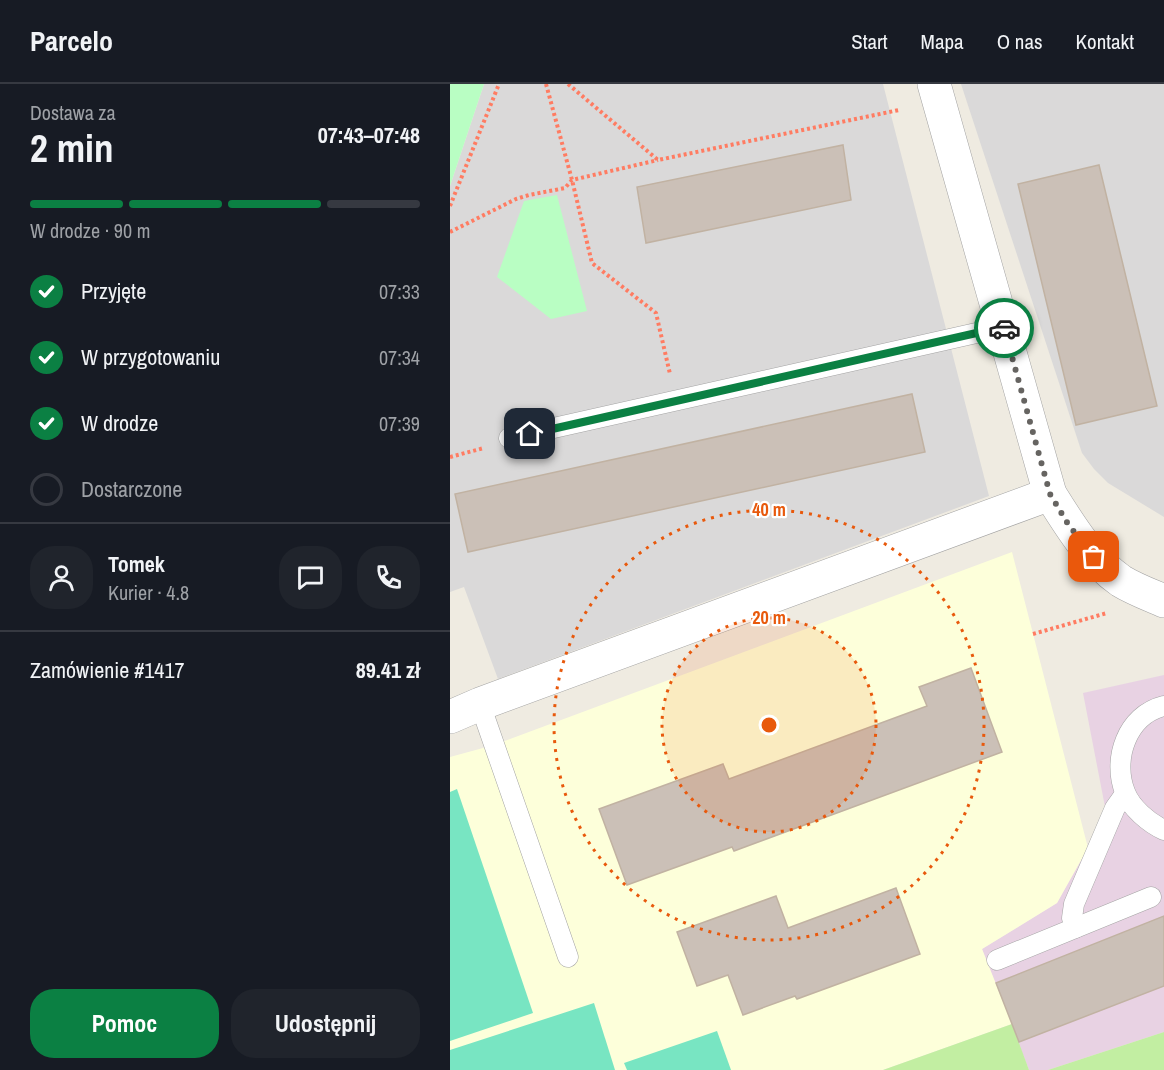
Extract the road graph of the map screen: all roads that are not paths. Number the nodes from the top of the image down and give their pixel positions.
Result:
1 (934, 84) edge
2 (1003, 327) junction
3 (509, 438) road end
4 (1050, 494) junction
5 (1164, 601) edge
6 (480, 704) junction
7 (1164, 706) edge
8 (450, 717) edge
9 (1125, 794) junction
10 (1164, 830) edge
11 (1151, 897) dead end
12 (1075, 928) junction
13 (568, 957) dead end
14 (997, 960) dead end

1 - 2 street
2 - 3 lane
2 - 4 street
4 - 5 street
4 - 6 street
6 - 8 street
6 - 13 lane
7 - 9 lane
9 - 10 lane
9 - 12 lane
11 - 12 lane
12 - 14 lane

